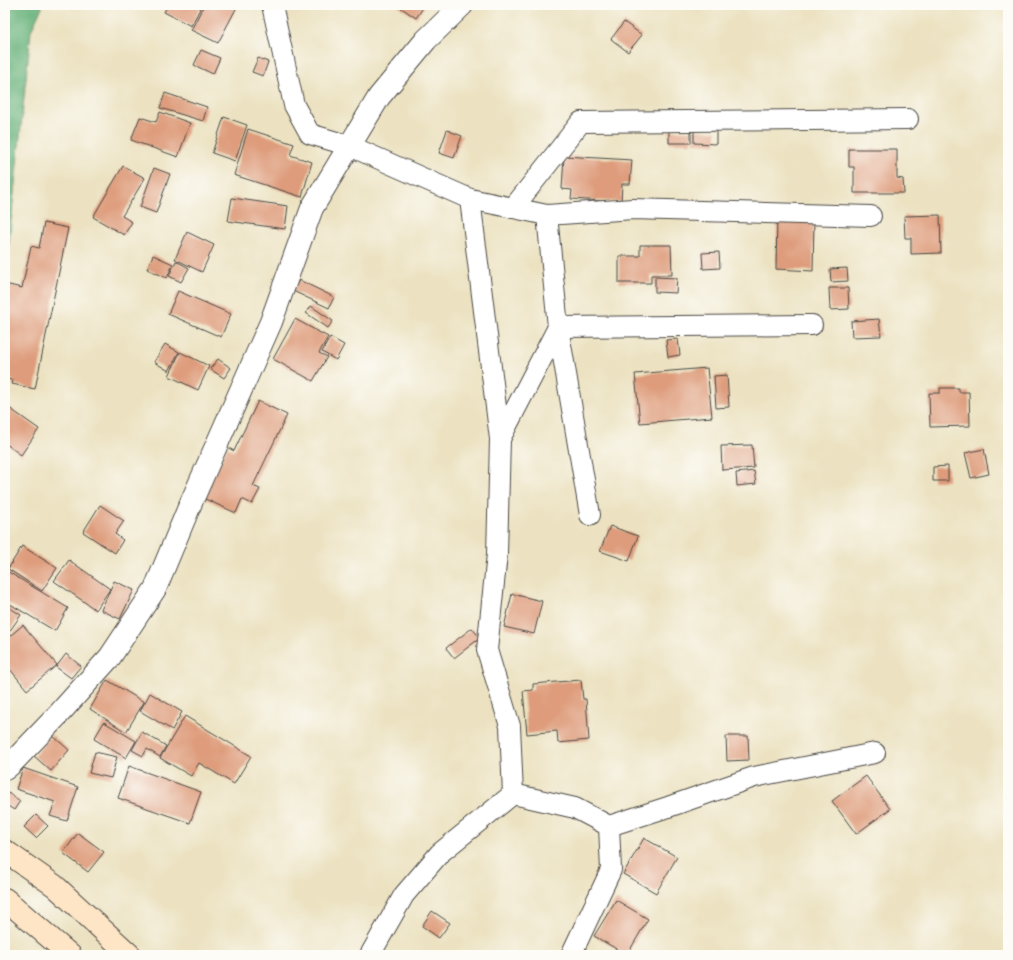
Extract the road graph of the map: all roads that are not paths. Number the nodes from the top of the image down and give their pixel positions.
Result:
1 (272, 5) edge
2 (462, 5) edge
3 (908, 119) dead end
4 (350, 146) junction
5 (470, 199) junction
6 (513, 208) junction
7 (546, 215) junction
8 (871, 216) dead end
9 (812, 325) dead end
10 (558, 327) junction
11 (500, 439) junction
12 (590, 515) dead end
13 (875, 753) dead end
14 (5, 769) edge
15 (514, 794) junction
16 (609, 826) junction
17 (5, 851) edge
18 (5, 899) edge
19 (70, 955) edge
20 (130, 955) edge
21 (370, 955) edge
22 (571, 955) edge

1 - 4 street
2 - 4 street
3 - 6 street
4 - 5 street
4 - 14 street
5 - 6 street
5 - 11 street
6 - 7 street
7 - 8 street
7 - 10 street
9 - 10 street
10 - 11 street
10 - 12 street
11 - 15 street
13 - 16 street
15 - 16 street
15 - 21 street
16 - 22 street
17 - 20 main road
18 - 19 main road

